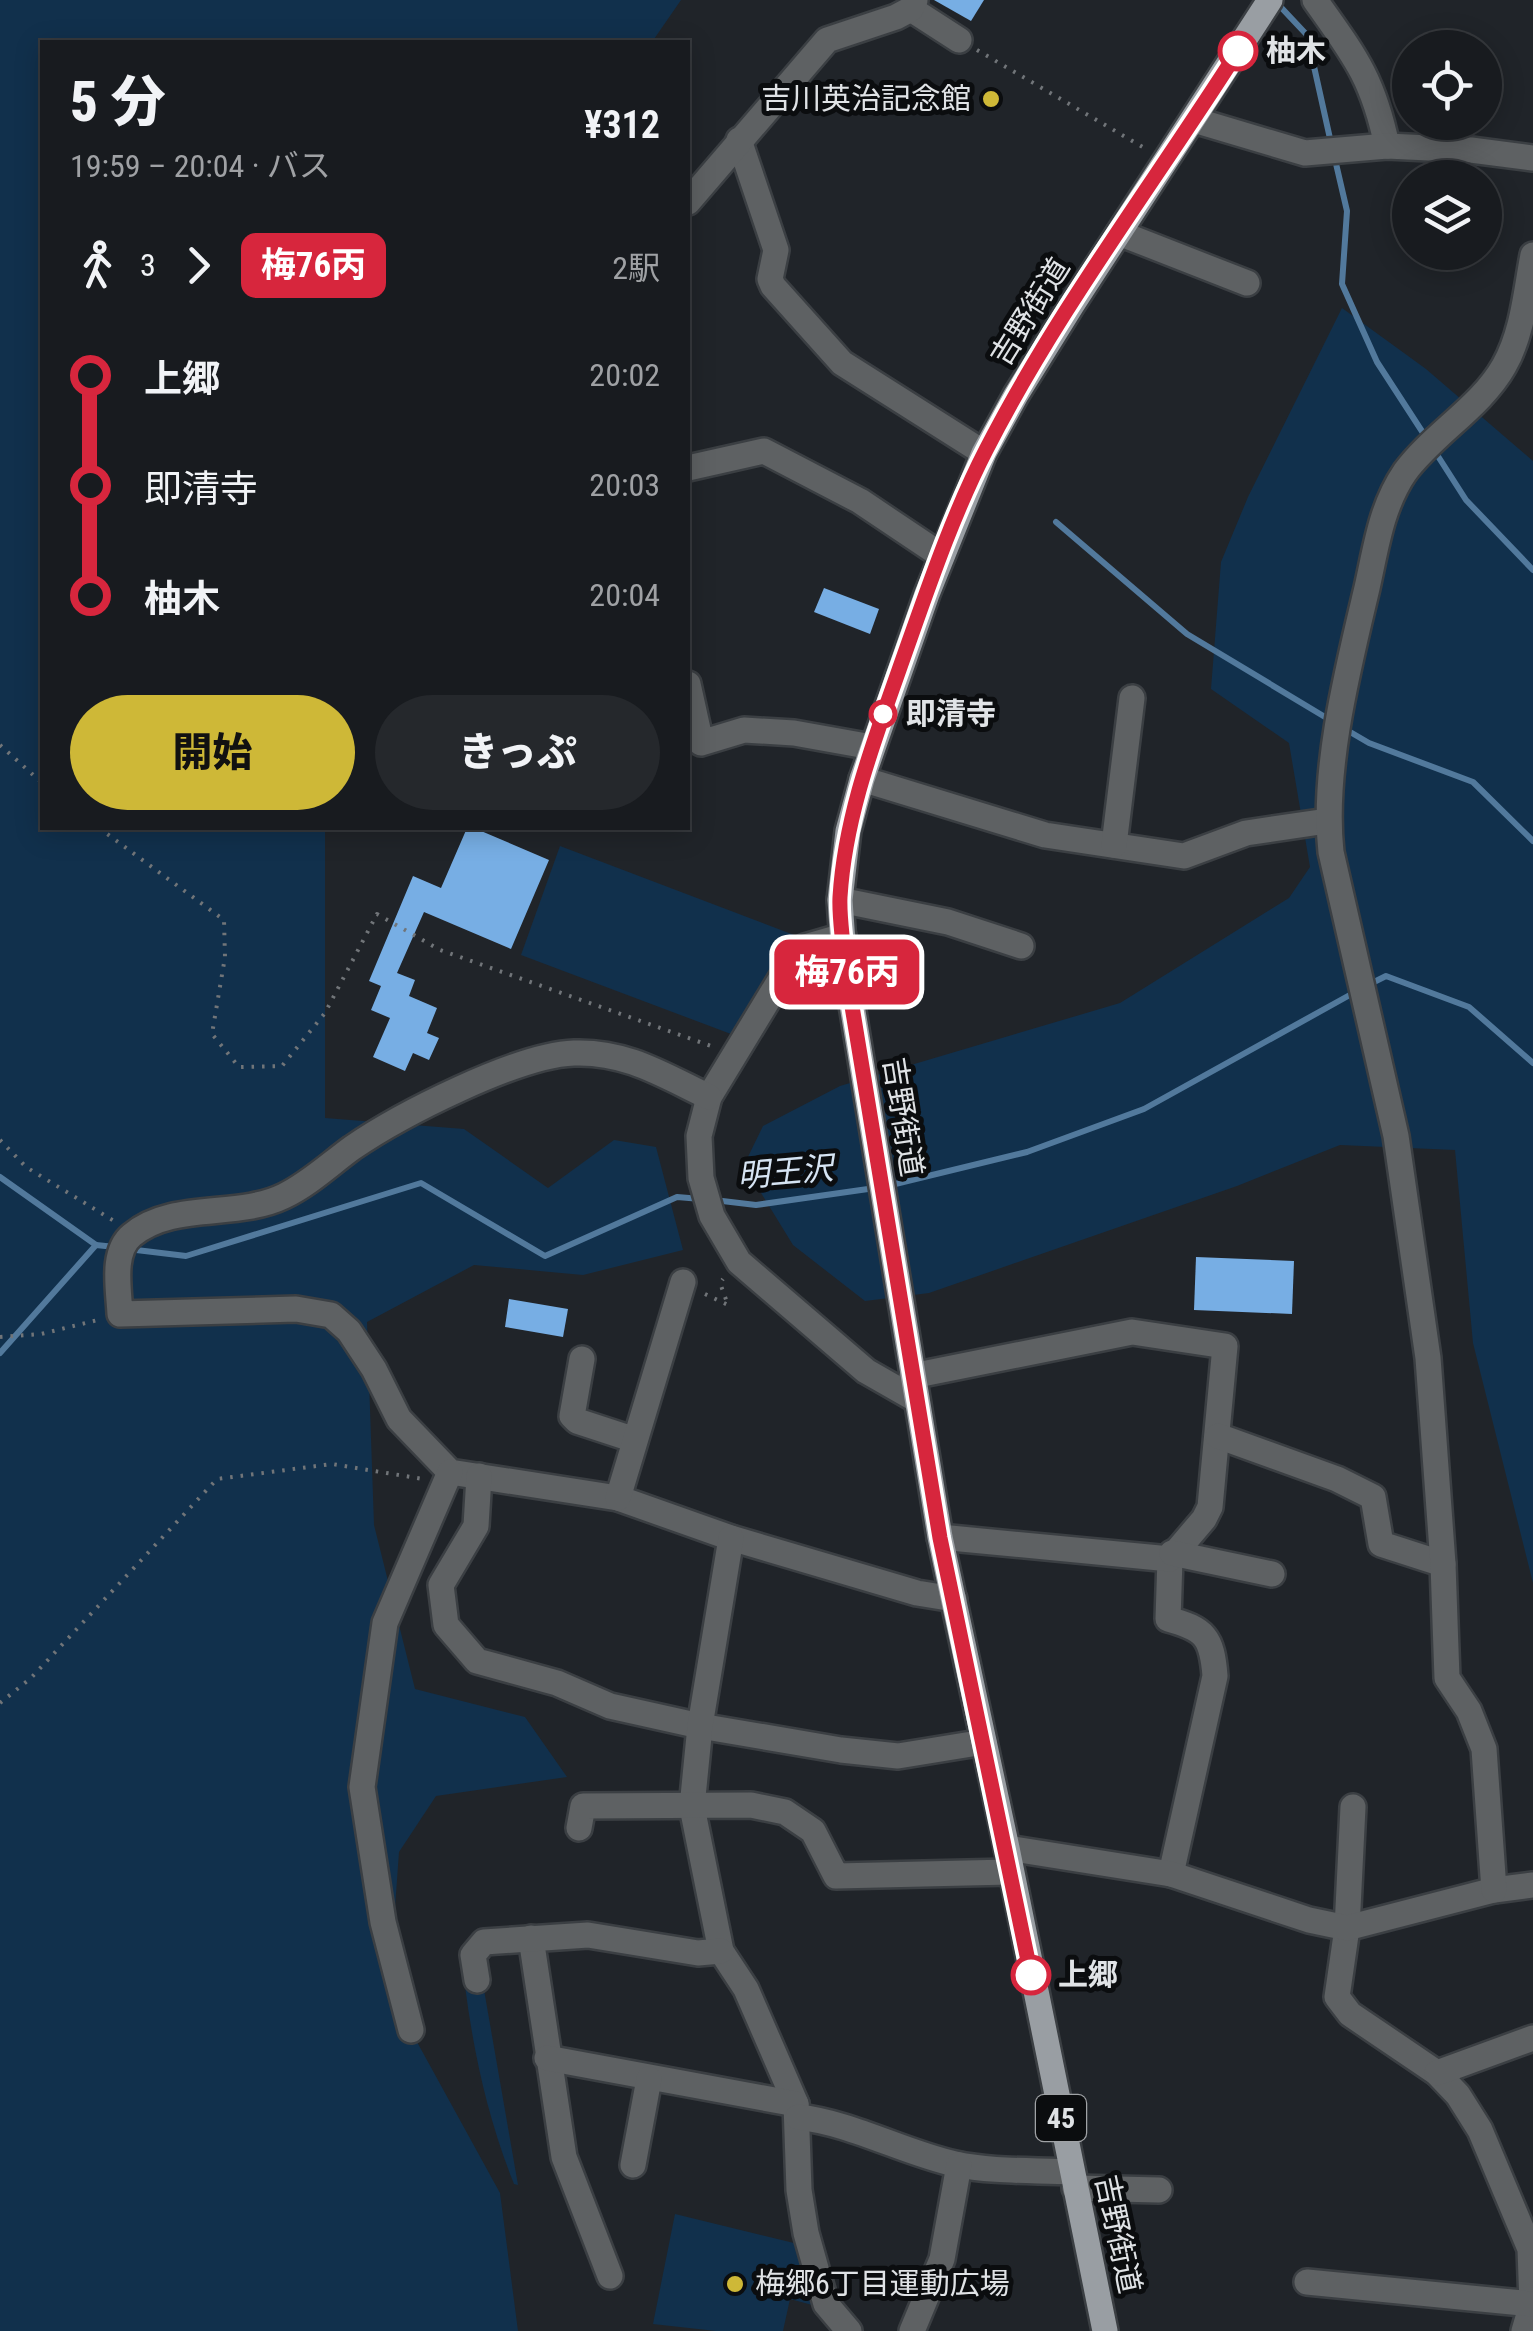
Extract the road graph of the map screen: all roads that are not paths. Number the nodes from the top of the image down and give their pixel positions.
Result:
1 (1270, 0) edge
2 (1315, 0) edge
3 (913, 4) edge
4 (959, 40) road end
5 (1194, 120) junction
6 (739, 140) junction
7 (1387, 146) junction
8 (1533, 158) edge
9 (690, 200) edge
10 (1120, 233) junction
11 (1533, 254) edge
12 (1246, 284) dead end
13 (984, 454) junction
14 (690, 468) edge
15 (942, 556) junction
16 (1132, 698) dead end
17 (690, 704) edge
18 (694, 745) edge
19 (872, 747) junction
20 (862, 780) junction
21 (1327, 821) junction
22 (1114, 845) junction
23 (840, 900) junction
24 (843, 936) junction
25 (1020, 946) dead end
26 (709, 1097) junction
27 (683, 1282) road end
28 (582, 1358) dead end
29 (914, 1388) junction
30 (1218, 1436) junction
31 (635, 1440) junction
32 (450, 1472) junction
33 (478, 1476) junction
34 (618, 1498) junction
35 (731, 1538) junction
36 (940, 1538) junction
37 (1171, 1556) junction
38 (1443, 1564) junction
39 (1272, 1574) dead end
40 (954, 1599) junction
41 (700, 1726) junction
42 (984, 1742) junction
43 (692, 1807) junction
44 (1353, 1807) dead end
45 (578, 1828) dead end
46 (1009, 1860) junction
47 (1171, 1874) junction
48 (1533, 1885) edge
49 (1494, 1890) junction
50 (1348, 1928) junction
51 (531, 1938) junction
52 (722, 1951) junction
53 (477, 1980) dead end
54 (411, 2030) dead end
55 (1533, 2038) edge
56 (547, 2058) junction
57 (1437, 2073) junction
58 (649, 2078) junction
59 (797, 2111) junction
60 (633, 2165) dead end
61 (960, 2165) junction
62 (1073, 2180) junction
63 (1158, 2190) dead end
64 (610, 2276) dead end
65 (1308, 2282) dead end
66 (1528, 2319) edge
67 (850, 2331) edge
68 (912, 2331) edge
69 (1105, 2331) edge

1 - 5 main road, 吉野街道 / 45
2 - 7 street
3 - 4 street
3 - 6 street
5 - 7 street
5 - 10 main road, 吉野街道 / 45
6 - 9 street
6 - 13 street
7 - 8 street
10 - 12 street
10 - 13 main road, 吉野街道 / 45
11 - 21 street
13 - 15 main road, 吉野街道 / 45
14 - 15 street
15 - 19 main road, 吉野街道 / 45
16 - 22 street
17 - 18 street
18 - 19 street
19 - 20 main road, 吉野街道 / 45
20 - 22 street
20 - 23 main road, 吉野街道 / 45
21 - 22 street
21 - 38 street
23 - 24 main road, 吉野街道 / 45
23 - 25 street
24 - 26 street
24 - 29 main road, 吉野街道 / 45
26 - 29 street
26 - 32 street
27 - 31 street
28 - 31 street
29 - 30 street
29 - 36 main road, 吉野街道 / 45
30 - 37 street
30 - 38 street
31 - 34 street
32 - 33 street
32 - 54 street
33 - 34 street
33 - 41 street
34 - 35 street
35 - 40 street
35 - 41 street
36 - 37 street
36 - 40 main road, 吉野街道 / 45
37 - 39 street
37 - 47 street
38 - 49 street
40 - 42 main road, 吉野街道 / 45
41 - 42 street
41 - 43 street
42 - 46 main road, 吉野街道 / 45
43 - 45 street
43 - 46 street
43 - 52 street
44 - 50 street
46 - 47 street
46 - 62 main road, 吉野街道 / 45
47 - 50 street
48 - 49 street
49 - 50 street
50 - 57 street
51 - 52 street
51 - 53 street
51 - 56 street
52 - 59 street
55 - 57 street
56 - 58 street
56 - 64 street
57 - 66 street
58 - 59 street
58 - 60 street
59 - 61 street
59 - 67 street
61 - 62 street
61 - 68 street
62 - 63 street
62 - 69 main road, 吉野街道 / 45
65 - 66 street

